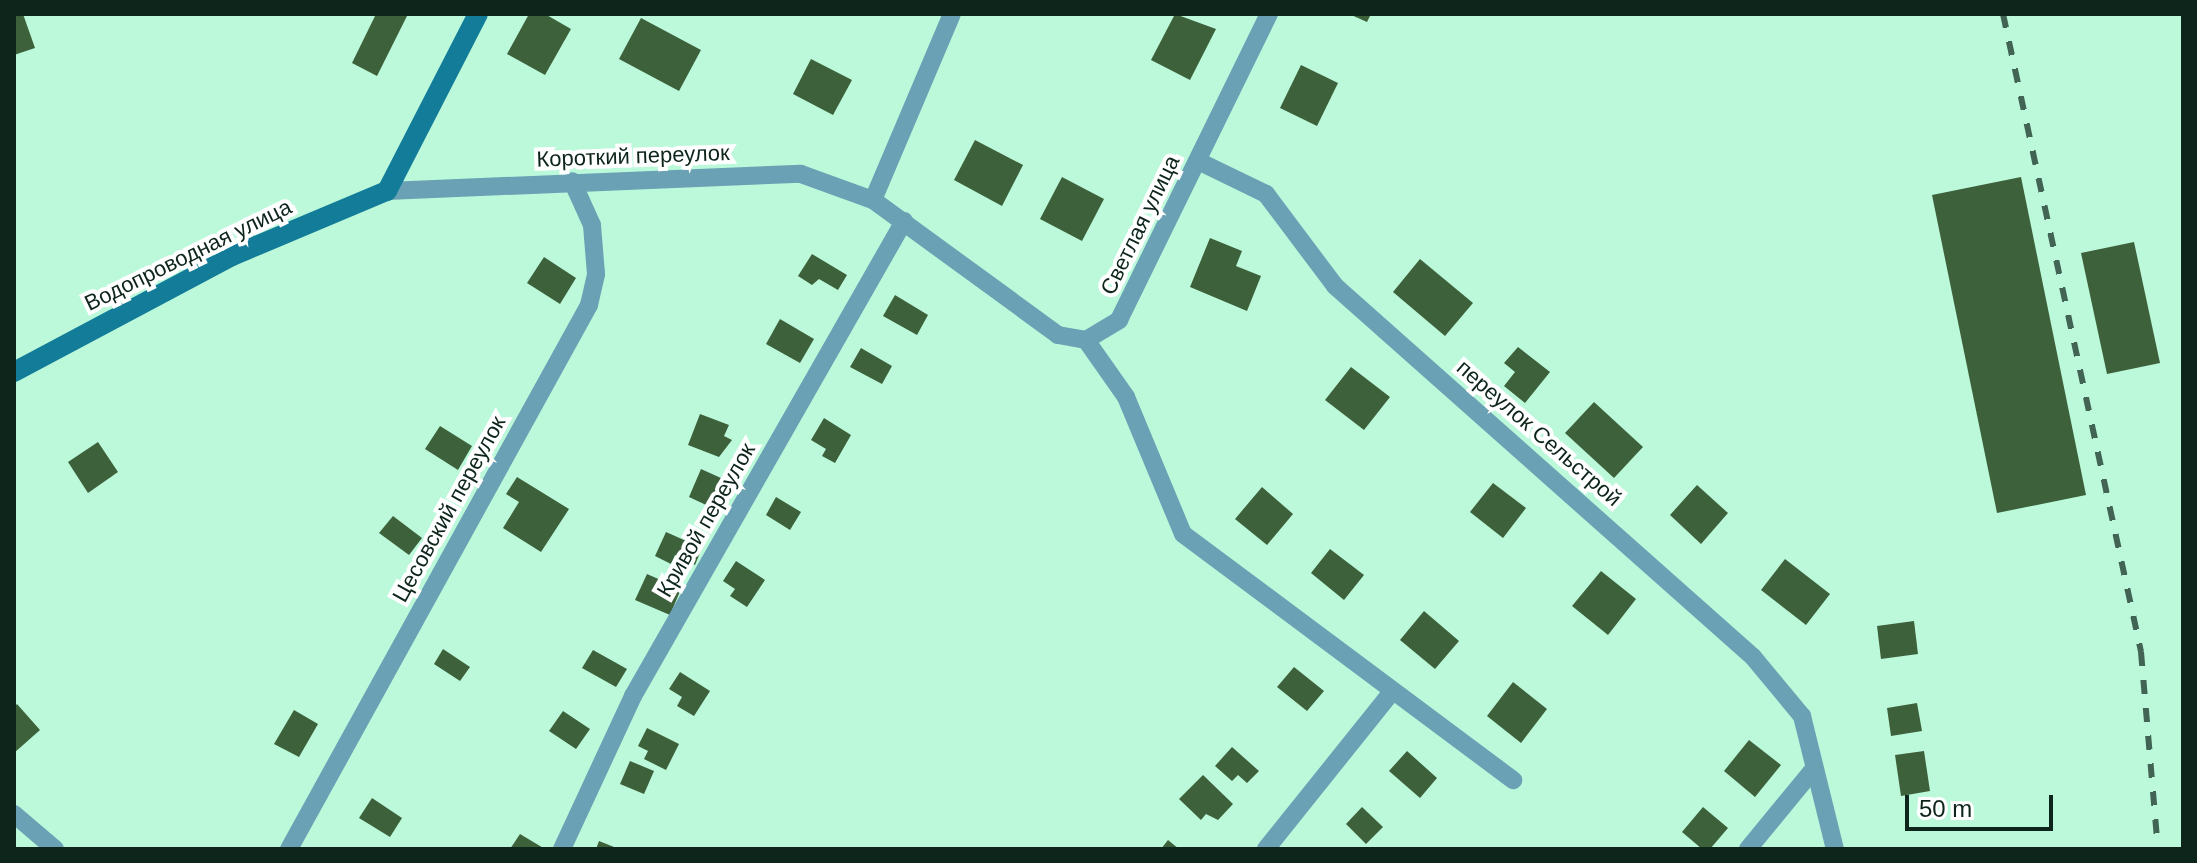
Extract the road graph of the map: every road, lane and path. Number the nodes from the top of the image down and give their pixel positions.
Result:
1 (478, 14) edge
2 (952, 14) edge
3 (1269, 14) edge
4 (1198, 161) junction
5 (572, 181) junction
6 (387, 191) junction
7 (873, 200) junction
8 (904, 221) junction
9 (1086, 340) junction
10 (14, 372) edge
11 (1392, 692) junction
12 (1813, 770) junction
13 (1513, 780) dead end
14 (14, 814) edge
15 (37, 842) edge
16 (55, 849) edge
17 (289, 849) edge
18 (562, 849) edge
19 (1266, 849) edge
20 (1748, 849) edge
21 (1835, 849) edge

1 - 6 street
2 - 7 street
3 - 4 street, Светлая улица
4 - 9 street, Светлая улица
4 - 12 street, переулок Сельстрой
5 - 6 street, Короткий переулок
5 - 7 street, Короткий переулок
5 - 17 street, Цесовский переулок
6 - 10 street, Водопроводная улица
7 - 8 street
8 - 9 street
8 - 18 street, Кривой переулок
9 - 11 street
11 - 13 street
11 - 19 street
12 - 20 street
12 - 21 street, переулок Сельстрой
14 - 15 street
15 - 16 street

